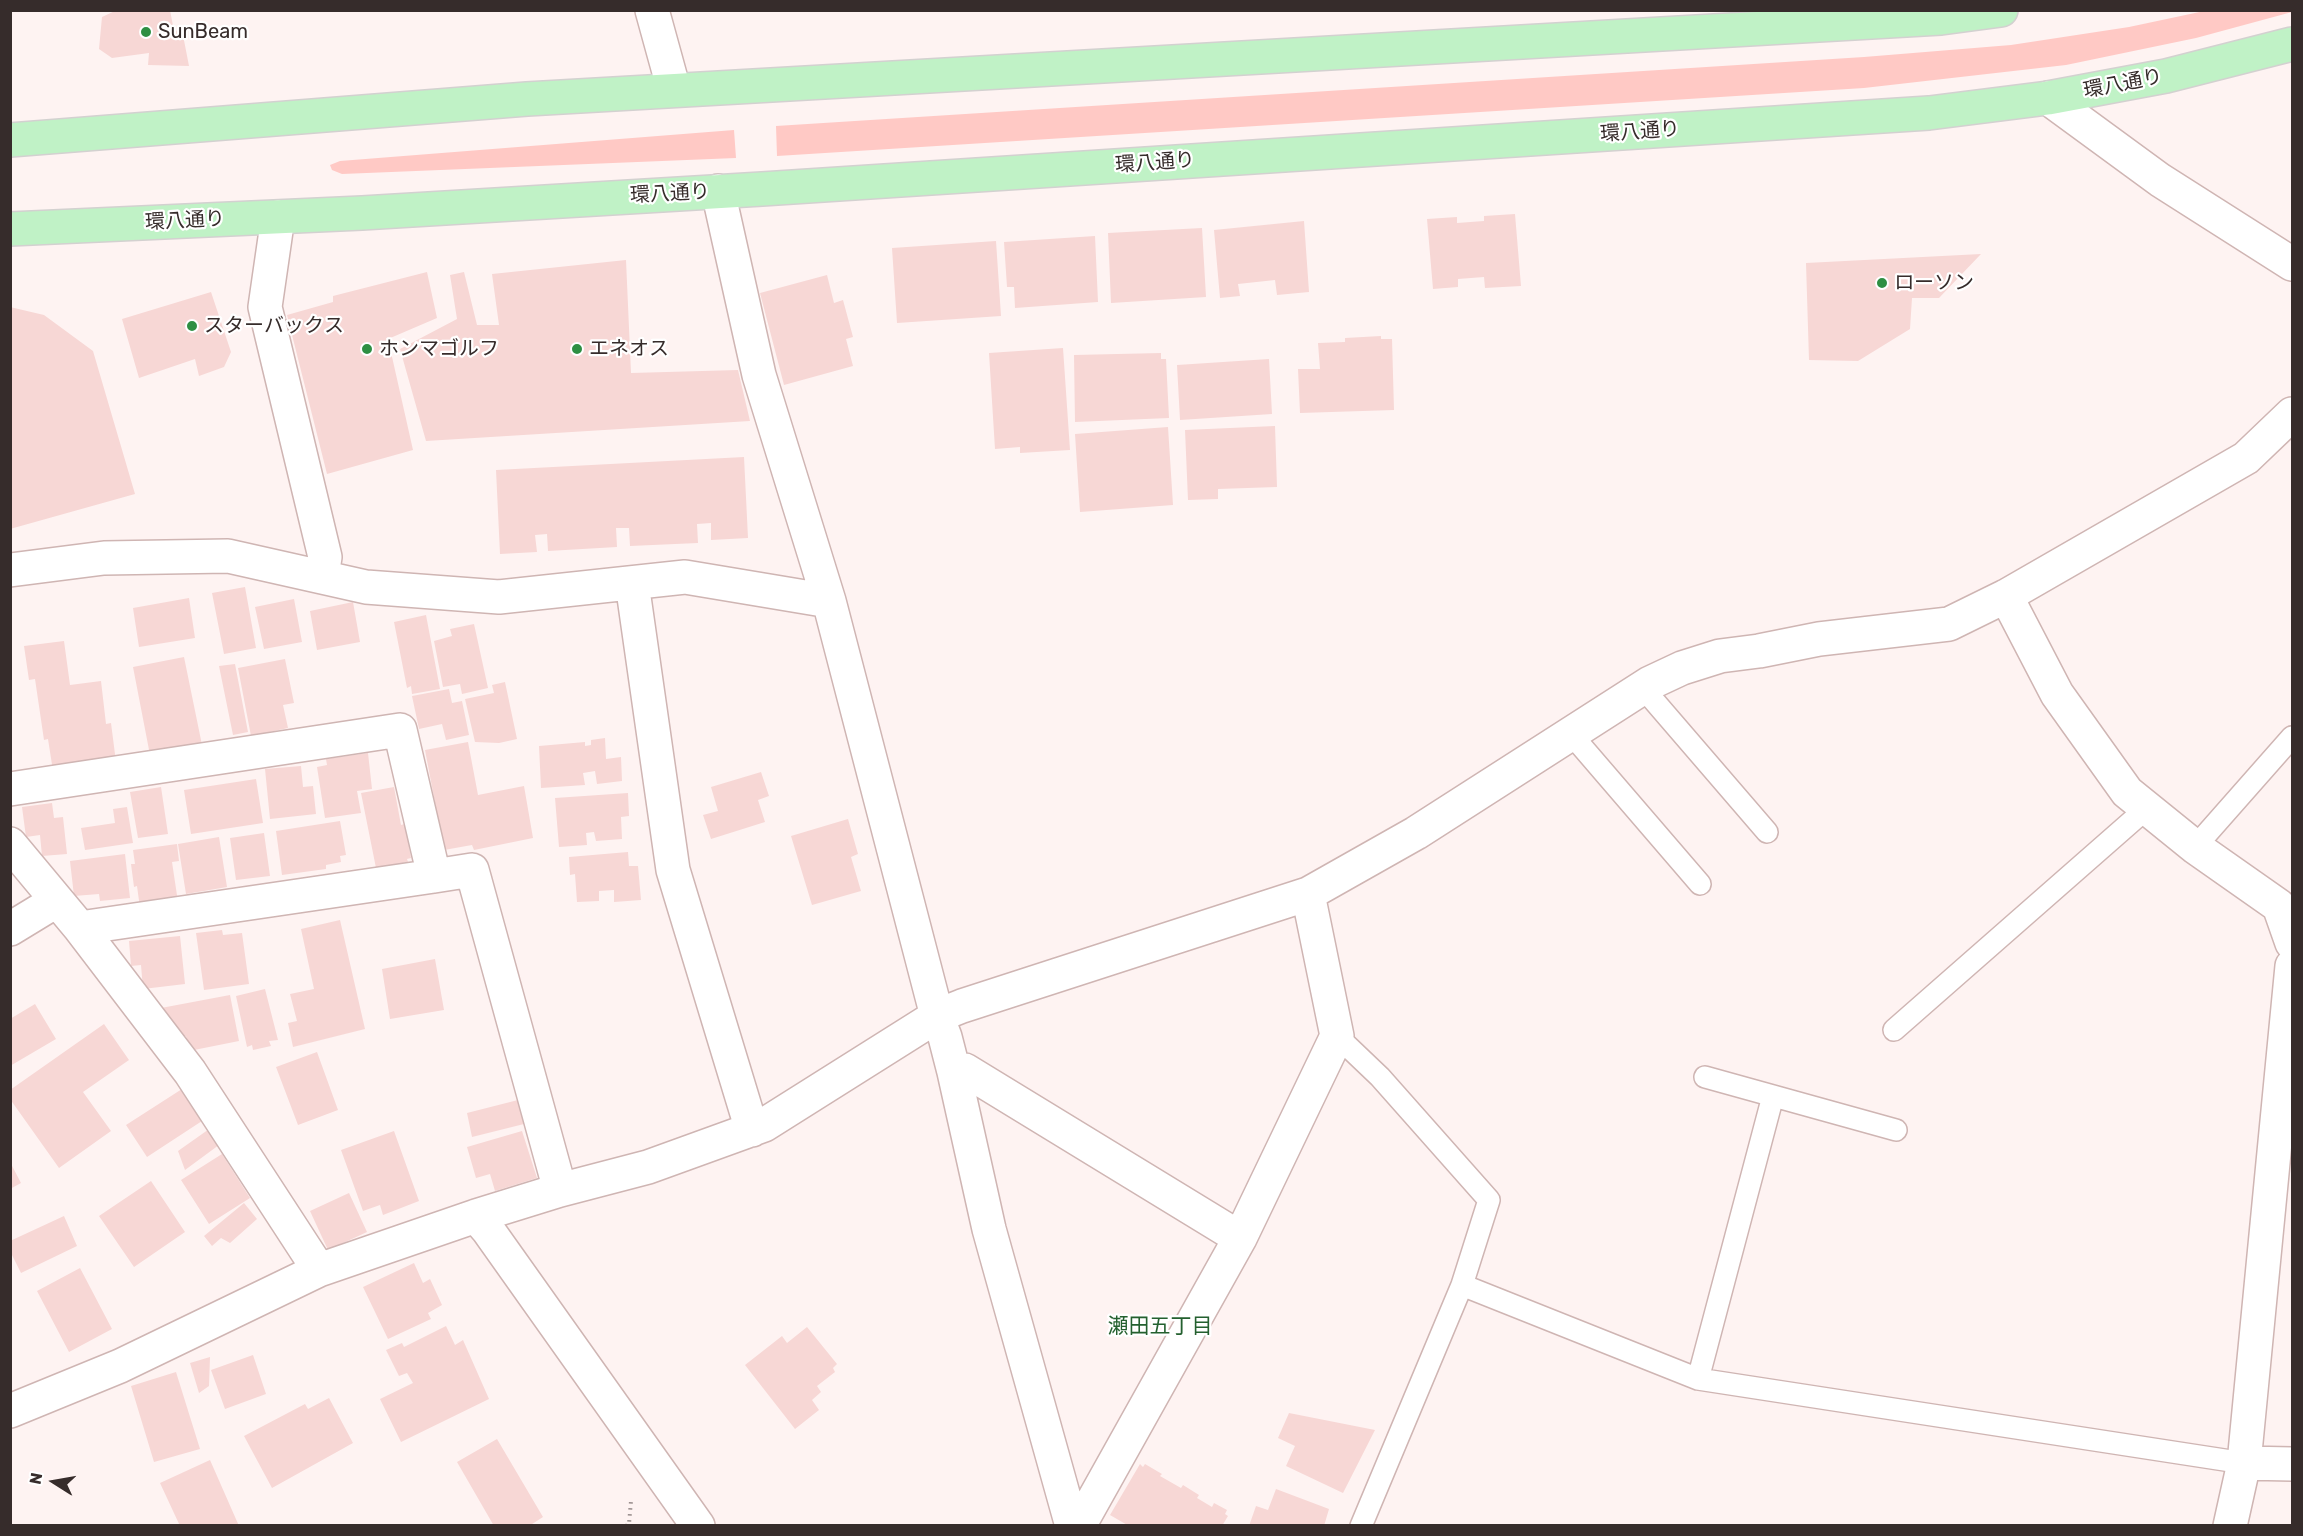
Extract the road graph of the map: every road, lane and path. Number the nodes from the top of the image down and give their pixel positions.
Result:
1 (652, 10) edge
2 (2001, 10) edge
3 (1945, 14) edge
4 (1742, 20) edge
5 (2292, 44) edge
6 (674, 90) junction
7 (2048, 98) junction
8 (10, 140) edge
9 (718, 191) junction
10 (278, 217) junction
11 (83, 226) junction
12 (10, 230) edge
13 (10, 243) edge
14 (2292, 264) edge
15 (2292, 414) edge
16 (10, 570) edge
17 (322, 576) junction
18 (632, 583) junction
19 (2006, 596) junction
20 (829, 601) junction
21 (1643, 688) junction
22 (1571, 734) junction
23 (2292, 737) edge
24 (10, 789) edge
25 (2148, 808) junction
26 (1767, 832) dead end
27 (10, 844) edge
28 (2195, 847) junction
29 (434, 876) junction
30 (1701, 884) dead end
31 (1308, 894) junction
32 (56, 901) junction
33 (2290, 926) edge
34 (80, 928) junction
35 (10, 929) edge
36 (2292, 966) edge
37 (936, 1016) junction
38 (1894, 1030) dead end
39 (1337, 1036) junction
40 (954, 1072) junction
41 (1705, 1077) dead end
42 (1773, 1096) junction
43 (752, 1130) junction
44 (1896, 1130) dead end
45 (2281, 1187) edge
46 (560, 1190) junction
47 (476, 1216) junction
48 (1240, 1238) junction
49 (319, 1270) junction
50 (1462, 1285) junction
51 (1698, 1379) junction
52 (10, 1411) edge
53 (2244, 1463) junction
54 (2292, 1464) edge
55 (698, 1526) edge
56 (1072, 1526) edge
57 (1080, 1526) edge
58 (1361, 1526) edge
59 (2230, 1526) edge

1 - 6 street
2 - 3 main road
3 - 4 main road
4 - 6 main road
5 - 7 main road, 環八通り
6 - 8 main road
7 - 9 main road, 環八通り
7 - 14 street
9 - 10 main road, 環八通り
9 - 20 street
10 - 11 main road, 環八通り
10 - 17 street
11 - 12 main road, 環八通り
11 - 13 main road
15 - 19 street
16 - 17 street
17 - 18 street
18 - 20 street
18 - 43 street
19 - 21 street
19 - 25 street
20 - 37 street
21 - 22 street
21 - 26 lane
22 - 30 lane
22 - 31 street
23 - 28 lane
24 - 29 street
25 - 28 street
25 - 38 lane
27 - 32 street
28 - 33 street
29 - 34 street
29 - 46 street
31 - 37 street
31 - 39 street
32 - 34 street
32 - 35 street
34 - 49 street
36 - 45 street
37 - 40 street
37 - 43 street
39 - 48 street
39 - 50 lane
40 - 48 street
40 - 56 street
41 - 42 lane
42 - 44 lane
42 - 51 lane
43 - 46 street
45 - 53 street
46 - 47 street
47 - 49 street
47 - 55 street
48 - 57 street
49 - 52 street
50 - 51 lane
50 - 58 lane
51 - 53 lane
53 - 54 street
53 - 59 street

